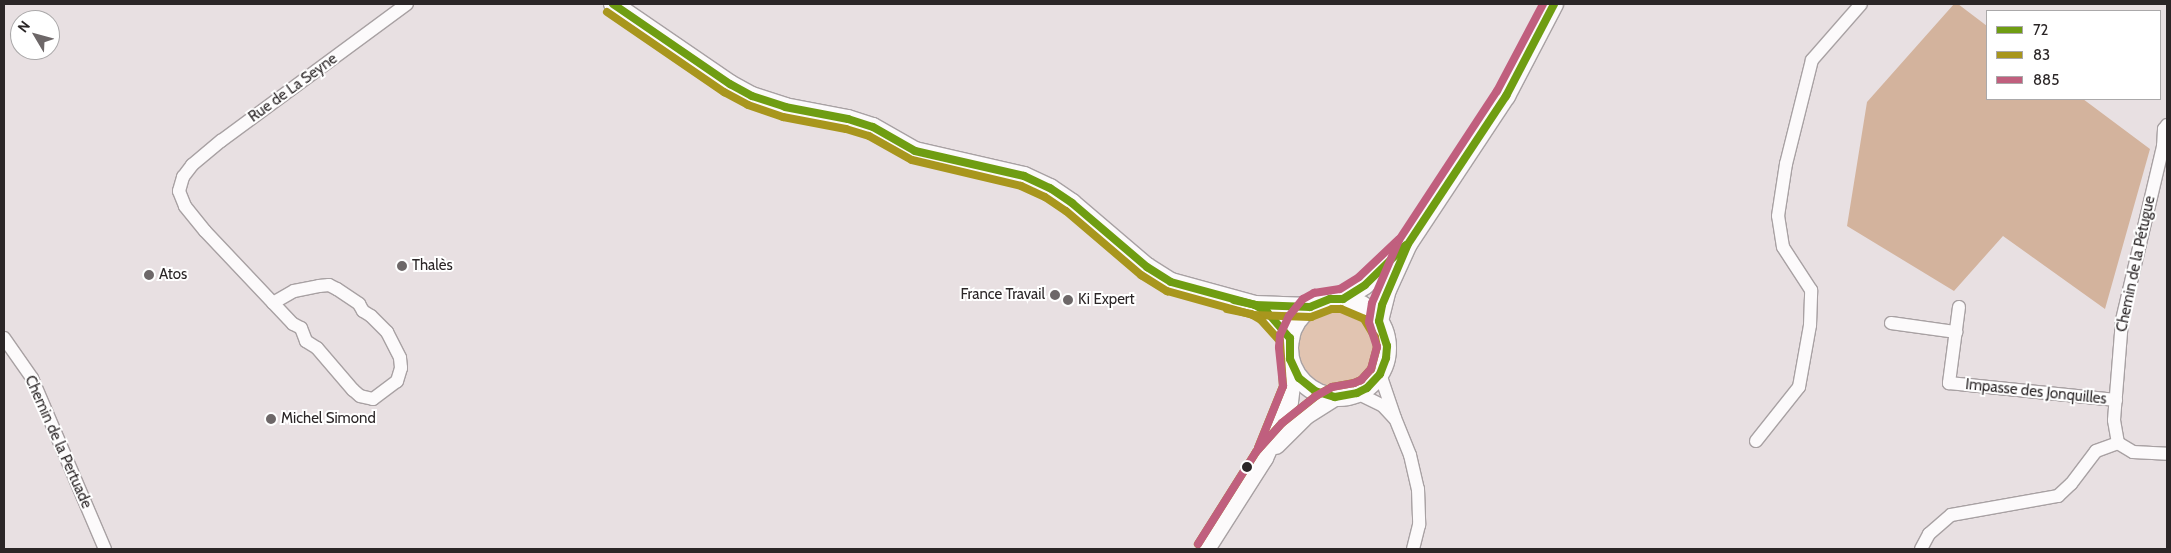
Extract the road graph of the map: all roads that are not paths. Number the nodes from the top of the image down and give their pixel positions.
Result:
1 (407, 4) edge
2 (613, 4) edge
3 (1554, 4) edge
4 (1861, 4) edge
5 (2167, 125) edge
6 (2165, 143) edge
7 (1408, 244) junction
8 (1343, 299) junction
9 (273, 303) junction
10 (1255, 306) junction
11 (1959, 306) dead end
12 (1310, 307) junction
13 (1379, 321) junction
14 (1891, 323) dead end
15 (1956, 332) junction
16 (4, 338) edge
17 (1290, 338) junction
18 (1293, 369) junction
19 (1380, 374) junction
20 (1357, 393) junction
21 (1335, 397) junction
22 (2116, 400) junction
23 (1395, 418) junction
24 (1756, 441) dead end
25 (2118, 443) junction
26 (2167, 454) edge
27 (1264, 458) junction
28 (105, 549) edge
29 (1206, 549) edge
30 (1413, 549) edge
31 (1921, 549) edge

1 - 9 street, Rue de La Seyne
2 - 10 main road
3 - 7 main road
4 - 24 street
5 - 6 street, Chemin de la Pétugue
6 - 22 street, Chemin de la Pétugue
7 - 8 main road
7 - 13 main road
8 - 12 main road
8 - 13 main road
9 - 9 street
10 - 12 main road
10 - 17 main road
11 - 15 street, Impasse des Jonquilles
12 - 17 main road
13 - 19 main road
14 - 15 street
15 - 22 street, Impasse des Jonquilles
16 - 28 street, Chemin de la Pertuade
17 - 18 main road
18 - 21 main road
18 - 27 main road
19 - 20 main road
19 - 23 street
20 - 21 main road
20 - 23 street
21 - 27 main road
22 - 25 street, Chemin de la Pétugue
23 - 30 street
25 - 26 street
25 - 31 street
27 - 29 main road

